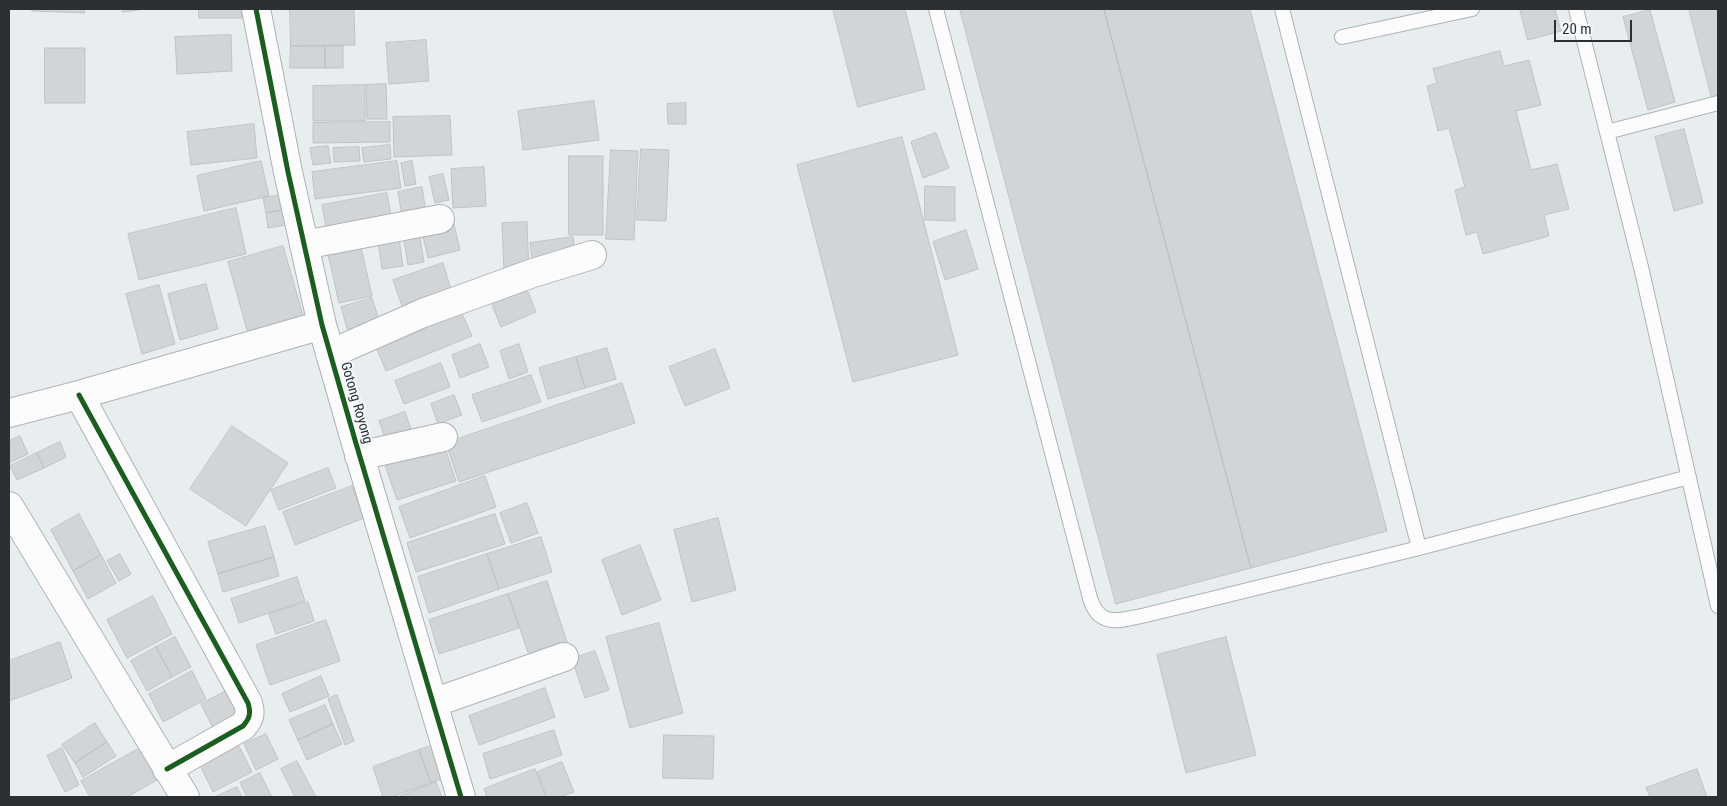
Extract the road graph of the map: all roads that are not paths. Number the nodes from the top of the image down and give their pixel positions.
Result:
1 (256, 9) edge
2 (936, 9) edge
3 (1282, 9) edge
4 (1472, 9) edge
5 (1576, 9) edge
6 (1342, 37) dead end
7 (1718, 103) edge
8 (1607, 132) junction
9 (440, 219) dead end
10 (304, 245) junction
11 (592, 255) dead end
12 (322, 325) junction
13 (330, 354) junction
14 (79, 395) junction
15 (9, 413) edge
16 (443, 436) dead end
17 (359, 456) junction
18 (1689, 477) junction
19 (9, 506) edge
20 (1420, 548) junction
21 (1718, 606) edge
22 (564, 657) dead end
23 (432, 703) junction
24 (167, 769) junction
25 (185, 797) edge
26 (461, 797) edge

1 - 10 street, Gotong Royong
2 - 20 lane
3 - 20 lane
4 - 6 lane
5 - 8 lane
7 - 8 lane
8 - 18 lane
9 - 10 street
10 - 12 street, Gotong Royong
11 - 13 street
12 - 13 street, Gotong Royong
12 - 14 street
13 - 17 street, Gotong Royong
14 - 15 street
14 - 24 street
16 - 17 street
17 - 23 street, Gotong Royong
18 - 20 lane
18 - 21 lane
19 - 24 street
22 - 23 street
23 - 26 street, Gotong Royong
24 - 25 street

